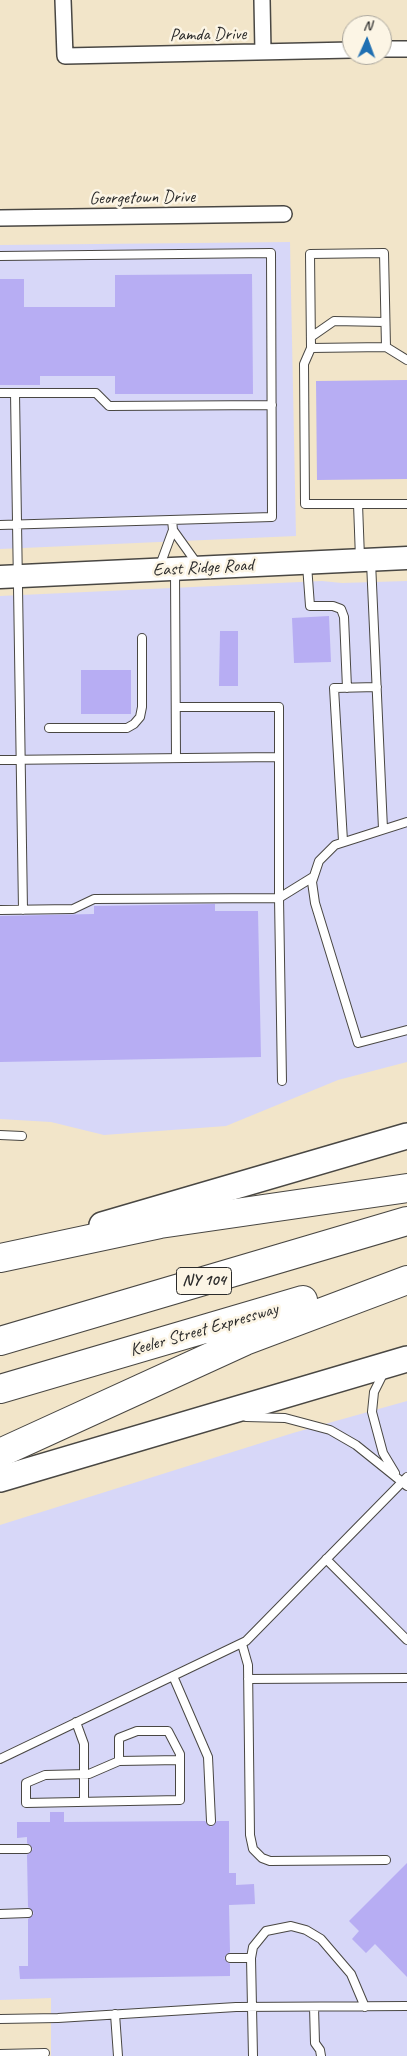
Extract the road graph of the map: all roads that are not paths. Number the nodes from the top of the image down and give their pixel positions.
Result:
1 (63, 0) edge
2 (262, 0) edge
3 (392, 49) edge
4 (407, 49) edge
5 (342, 50) edge
6 (263, 52) junction
7 (284, 214) dead end
8 (0, 218) edge
9 (0, 256) edge
10 (385, 322) junction
11 (311, 337) junction
12 (386, 347) junction
13 (311, 348) junction
14 (407, 360) edge
15 (0, 393) edge
16 (15, 393) junction
17 (272, 405) junction
18 (358, 504) junction
19 (407, 504) edge
20 (172, 520) junction
21 (17, 524) junction
22 (0, 525) edge
23 (173, 530) junction
24 (407, 558) edge
25 (365, 560) junction
26 (307, 563) junction
27 (200, 568) junction
28 (167, 569) junction
29 (9, 577) edge
30 (142, 638) dead end
31 (377, 687) junction
32 (347, 688) junction
33 (176, 707) junction
34 (49, 728) dead end
35 (176, 758) junction
36 (279, 758) junction
37 (0, 760) edge
38 (20, 760) junction
39 (407, 822) edge
40 (383, 829) junction
41 (343, 841) junction
42 (313, 878) junction
43 (279, 898) junction
44 (0, 910) edge
45 (23, 910) junction
46 (407, 1030) edge
47 (282, 1081) dead end
48 (0, 1135) edge
49 (22, 1136) dead end
50 (407, 1136) edge
51 (407, 1188) edge
52 (407, 1221) edge
53 (0, 1256) edge
54 (407, 1270) edge
55 (407, 1280) edge
56 (0, 1341) edge
57 (406, 1359) edge
58 (0, 1389) edge
59 (189, 1422) junction
60 (0, 1453) edge
61 (0, 1479) edge
62 (405, 1482) edge
63 (326, 1559) junction
64 (406, 1636) edge
65 (242, 1644) junction
66 (173, 1676) junction
67 (248, 1678) junction
68 (407, 1678) edge
69 (76, 1722) junction
70 (0, 1759) edge
71 (180, 1760) junction
72 (119, 1761) junction
73 (84, 1774) junction
74 (84, 1802) junction
75 (211, 1821) dead end
76 (0, 1849) edge
77 (27, 1849) dead end
78 (386, 1860) dead end
79 (28, 1913) dead end
80 (0, 1914) edge
81 (230, 1958) dead end
82 (251, 1958) junction
83 (407, 2006) edge
84 (252, 2007) junction
85 (314, 2007) junction
86 (365, 2007) junction
87 (115, 2014) junction
88 (0, 2019) edge
89 (45, 2053) dead end
90 (0, 2054) edge
91 (118, 2056) edge
92 (253, 2056) edge
93 (321, 2056) edge

1 - 6 street, Pamda Drive
2 - 6 street
3 - 4 street
5 - 6 street, Pamda Drive
7 - 8 street, Georgetown Drive
9 - 17 lane
10 - 11 lane
10 - 11 lane
10 - 12 lane
11 - 13 lane
12 - 13 lane
12 - 14 lane
13 - 18 lane
15 - 16 lane
16 - 17 lane
16 - 21 lane
17 - 20 lane
18 - 19 lane
18 - 25 lane
20 - 21 lane
20 - 23 lane
21 - 22 lane
21 - 29 lane
23 - 27 lane
23 - 28 lane
24 - 25 main road, East Ridge Road
25 - 26 main road, East Ridge Road
25 - 31 lane
26 - 27 main road, East Ridge Road
26 - 32 lane
27 - 28 main road, East Ridge Road
28 - 29 main road, East Ridge Road
28 - 33 lane
29 - 38 lane
30 - 34 lane
31 - 32 lane
31 - 40 lane
32 - 41 lane
33 - 35 lane
33 - 36 lane
35 - 36 lane
35 - 38 lane
36 - 43 lane
37 - 38 lane
38 - 45 lane
39 - 40 lane
40 - 41 lane
41 - 42 lane
42 - 43 lane
42 - 46 lane
43 - 45 lane
43 - 47 lane
44 - 45 lane
48 - 49 lane
50 - 53 main road
51 - 53 highway
52 - 56 highway, NY 104
54 - 58 highway, Keeler Street Expressway / NY 104
55 - 60 highway
57 - 59 main road
57 - 62 lane
59 - 61 main road
59 - 62 lane
62 - 63 lane
63 - 64 lane
63 - 65 lane
65 - 66 lane
65 - 67 lane
66 - 69 lane
66 - 75 lane
67 - 68 lane
67 - 78 lane
69 - 70 lane
69 - 73 lane
71 - 72 lane
71 - 72 lane
71 - 74 lane
72 - 73 lane
73 - 74 lane
73 - 74 lane
76 - 77 lane
79 - 80 lane
81 - 82 lane
82 - 84 lane
82 - 86 lane
83 - 86 lane
84 - 85 lane
84 - 87 lane
84 - 92 lane
85 - 86 lane
85 - 93 lane
87 - 88 lane
87 - 91 lane
89 - 90 lane

